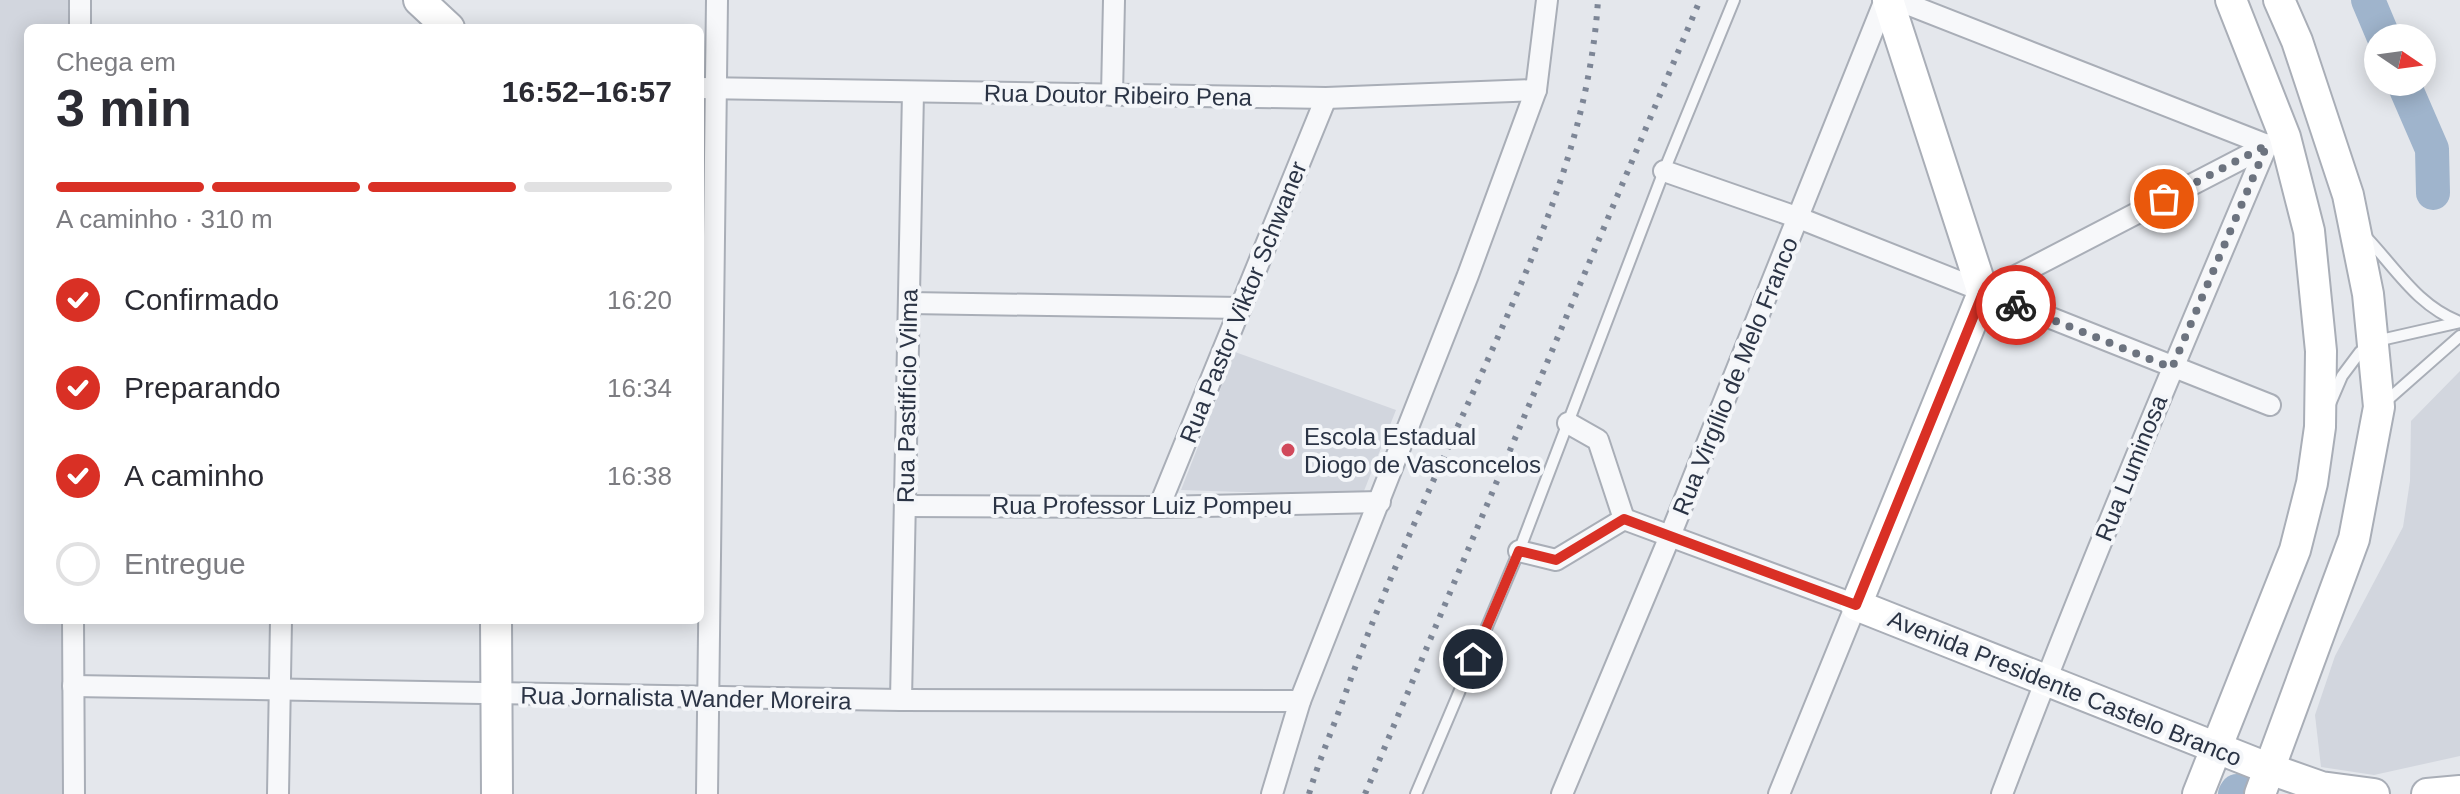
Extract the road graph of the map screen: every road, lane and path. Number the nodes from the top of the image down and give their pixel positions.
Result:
1 (80, 0) edge
2 (419, 0) edge
3 (717, 0) edge
4 (1114, 0) edge
5 (1547, 0) edge
6 (1734, 0) edge
7 (1887, 0) edge
8 (1897, 0) edge
9 (2231, 0) edge
10 (2279, 0) edge
11 (80, 24) edge
12 (445, 24) edge
13 (2302, 58) junction
14 (708, 89) edge
15 (1536, 90) junction
16 (913, 92) junction
17 (1112, 95) junction
18 (1326, 98) junction
19 (2276, 141) junction
20 (1664, 171) junction
21 (2348, 195) junction
22 (1799, 218) junction
23 (2355, 225) junction
24 (1983, 293) junction
25 (909, 303) junction
26 (1241, 308) junction
27 (2460, 322) edge
28 (2460, 336) edge
29 (2372, 342) junction
30 (2172, 368) junction
31 (2270, 405) dead end
32 (2379, 407) junction
33 (1568, 423) junction
34 (2320, 427) junction
35 (1380, 502) junction
36 (905, 506) junction
37 (1159, 507) junction
38 (1624, 519) junction
39 (1670, 536) junction
40 (1519, 551) junction
41 (1856, 605) junction
42 (73, 624) edge
43 (281, 624) edge
44 (496, 624) edge
45 (2045, 681) junction
46 (73, 686) junction
47 (280, 692) junction
48 (496, 695) junction
49 (708, 697) junction
50 (901, 700) junction
51 (1300, 701) junction
52 (2217, 748) junction
53 (2265, 781) edge
54 (2460, 791) edge
55 (74, 794) edge
56 (278, 794) edge
57 (497, 794) edge
58 (707, 794) edge
59 (1272, 794) edge
60 (1416, 794) edge
61 (1562, 794) edge
62 (1779, 794) edge
63 (2002, 794) edge
64 (2198, 794) edge
65 (2374, 794) edge
66 (2427, 794) edge

1 - 11 street
2 - 12 main road
3 - 14 street
4 - 17 street
5 - 15 street
6 - 20 lane
7 - 22 street, Rua Virgílio de Melo Franco
7 - 24 main road
8 - 19 street
9 - 19 main road
10 - 13 main road
13 - 19 main road
13 - 21 main road
14 - 16 street, Rua Doutor Ribeiro Pena
14 - 49 street
15 - 18 street, Rua Doutor Ribeiro Pena
15 - 35 street
16 - 17 street, Rua Doutor Ribeiro Pena
16 - 25 street, Rua Pastifício Vilma
17 - 18 street, Rua Doutor Ribeiro Pena
18 - 26 street, Rua Pastor Viktor Schwaner
19 - 21 main road
19 - 24 street
19 - 30 street, Rua Luminosa
19 - 34 main road
20 - 22 street
20 - 33 lane
21 - 23 main road
22 - 24 street
22 - 39 street, Rua Virgílio de Melo Franco
23 - 27 lane
23 - 29 main road
24 - 30 street
24 - 41 main road
25 - 26 street
25 - 36 street, Rua Pastifício Vilma
26 - 37 street, Rua Pastor Viktor Schwaner
27 - 29 lane
28 - 32 lane
29 - 32 main road
29 - 34 lane
30 - 31 street
30 - 45 street, Rua Luminosa
32 - 53 main road
33 - 38 street
33 - 40 lane
34 - 52 main road
35 - 37 street, Rua Professor Luiz Pompeu
35 - 51 street
36 - 37 street, Rua Professor Luiz Pompeu
36 - 50 street, Rua Pastifício Vilma
38 - 39 street, Avenida Presidente Castelo Branco
38 - 40 street
39 - 41 street, Avenida Presidente Castelo Branco
39 - 61 street, Rua Virgílio de Melo Franco
40 - 60 lane
41 - 45 main road, Avenida Presidente Castelo Branco
41 - 62 street
42 - 46 street
43 - 47 street
44 - 48 main road
45 - 52 main road, Avenida Presidente Castelo Branco
45 - 63 street, Rua Luminosa
46 - 47 street, Rua Jornalista Wander Moreira
46 - 55 street
47 - 48 street, Rua Jornalista Wander Moreira
47 - 56 street
48 - 49 street, Rua Jornalista Wander Moreira
48 - 57 main road
49 - 50 street, Rua Jornalista Wander Moreira
49 - 58 street
50 - 51 street, Rua Jornalista Wander Moreira
51 - 59 street
52 - 53 main road, Avenida Presidente Castelo Branco
52 - 64 main road
53 - 65 main road, Avenida Presidente Castelo Branco
54 - 66 main road

